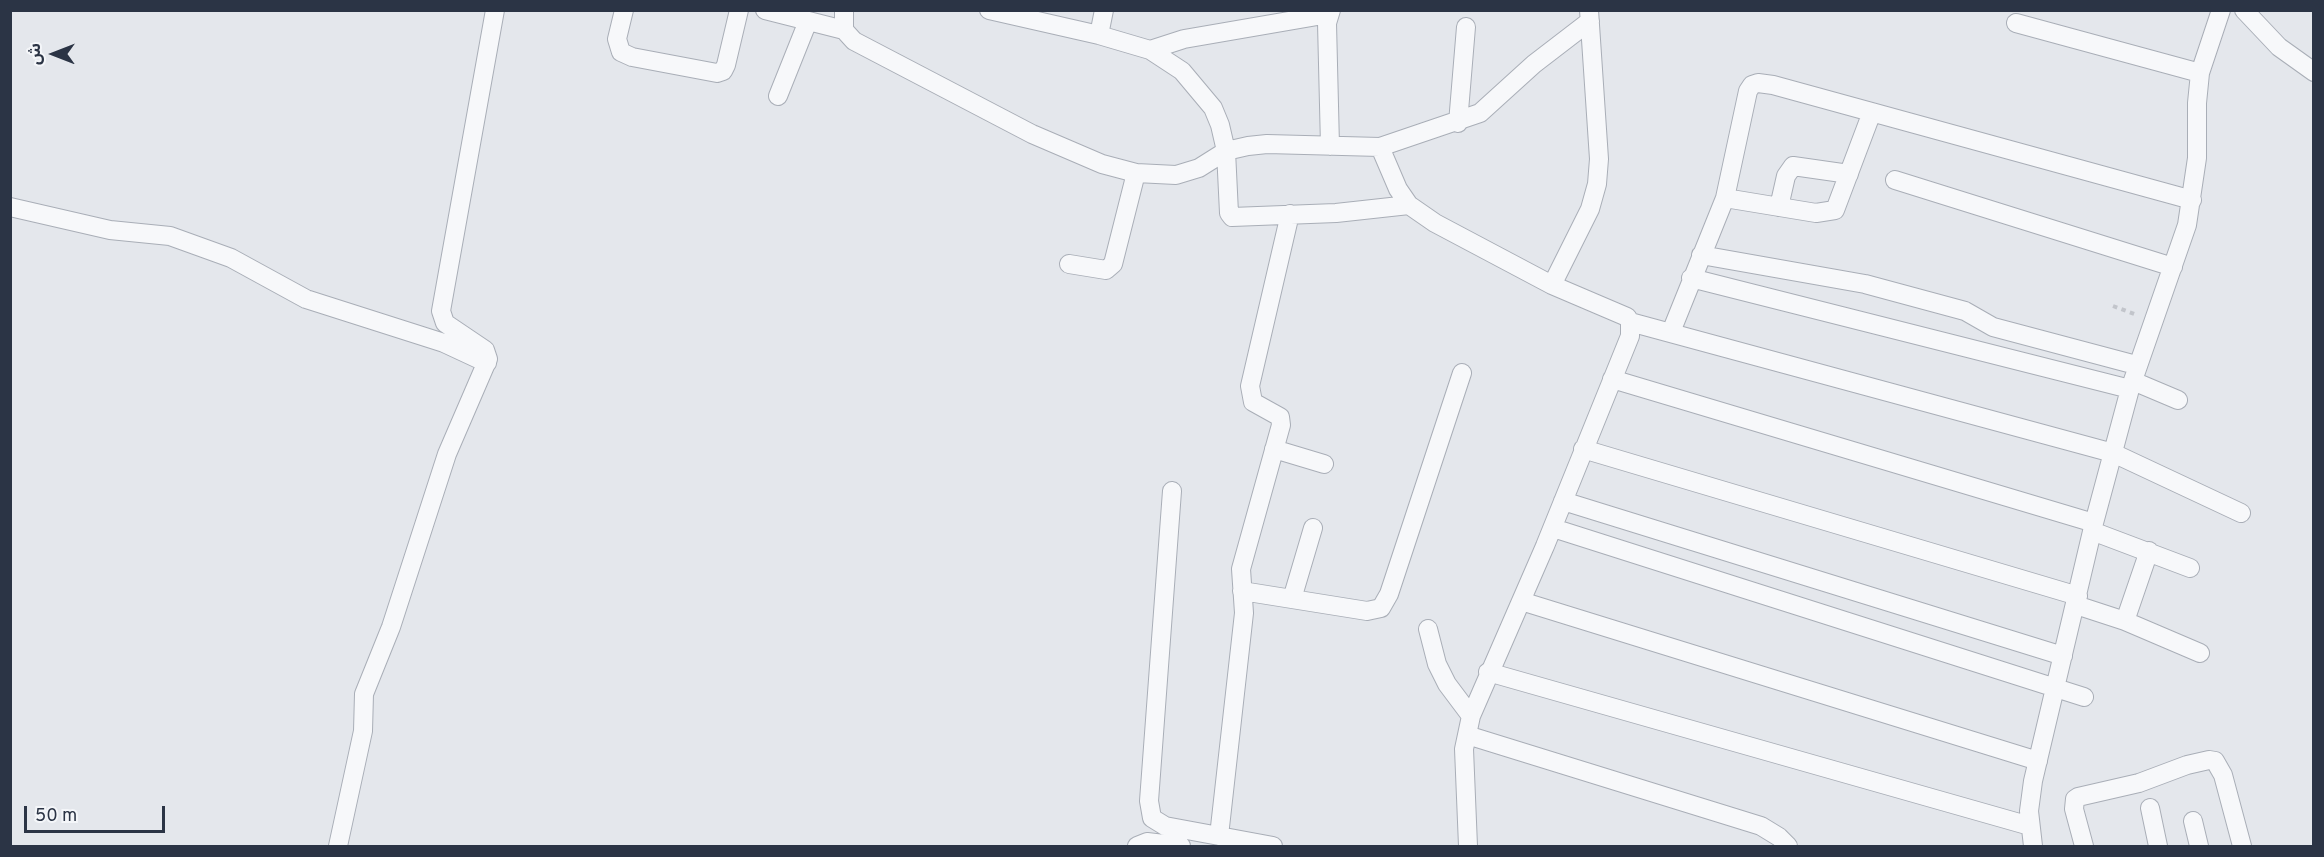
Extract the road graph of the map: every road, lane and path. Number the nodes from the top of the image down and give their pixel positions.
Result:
1 (495, 10) edge
2 (624, 10) edge
3 (739, 10) edge
4 (765, 10) edge
5 (844, 10) edge
6 (989, 10) edge
7 (1104, 10) edge
8 (2221, 10) edge
9 (2244, 10) edge
10 (1325, 12) edge
11 (1011, 13) edge
12 (1590, 16) edge
13 (808, 21) junction
14 (2016, 23) dead end
15 (1466, 27) dead end
16 (844, 30) junction
17 (1100, 35) junction
18 (1150, 50) junction
19 (2313, 72) edge
20 (2200, 73) junction
21 (778, 96) dead end
22 (1872, 112) junction
23 (1458, 123) junction
24 (1330, 146) junction
25 (1380, 147) junction
26 (1226, 151) junction
27 (1136, 173) junction
28 (1849, 174) junction
29 (1895, 180) dead end
30 (1725, 198) junction
31 (2192, 200) junction
32 (1409, 205) junction
33 (10, 207) edge
34 (1779, 207) junction
35 (1290, 214) junction
36 (1701, 255) junction
37 (1069, 264) dead end
38 (2174, 267) junction
39 (1691, 278) junction
40 (1552, 285) junction
41 (2113, 306) dead end
42 (1978, 318) junction
43 (2152, 320) junction
44 (1630, 322) junction
45 (1671, 332) junction
46 (1970, 348) junction
47 (487, 363) junction
48 (1462, 373) dead end
49 (2133, 378) junction
50 (1612, 379) junction
51 (2178, 400) dead end
52 (1274, 449) junction
53 (1583, 449) junction
54 (2113, 453) junction
55 (1324, 464) dead end
56 (1172, 491) dead end
57 (1563, 501) junction
58 (2241, 513) dead end
59 (2093, 527) junction
60 (1313, 528) dead end
61 (1553, 528) junction
62 (2149, 551) junction
63 (2190, 568) dead end
64 (1242, 591) junction
65 (1292, 598) junction
66 (1521, 601) junction
67 (2077, 601) junction
68 (2125, 621) junction
69 (1428, 629) dead end
70 (2200, 653) dead end
71 (2063, 656) junction
72 (1488, 672) junction
73 (2056, 686) junction
74 (2084, 697) dead end
75 (1471, 716) junction
76 (1467, 735) junction
77 (2038, 761) junction
78 (2150, 808) dead end
79 (2193, 822) dead end
80 (2030, 826) junction
81 (1219, 836) junction
82 (338, 846) edge
83 (1137, 846) edge
84 (1181, 846) edge
85 (1273, 846) edge
86 (1468, 846) edge
87 (1788, 846) edge
88 (2033, 846) edge
89 (2084, 846) edge
90 (2158, 846) edge
91 (2199, 846) edge
92 (2242, 846) edge

1 - 47 street
2 - 3 street
4 - 13 street
5 - 16 street
6 - 11 street
7 - 17 street
8 - 20 street
9 - 19 street
10 - 18 street
10 - 24 street
11 - 17 street
12 - 23 street
12 - 40 street
13 - 16 street
13 - 21 street
14 - 20 street
15 - 23 street
16 - 27 street
17 - 18 street
18 - 26 street
20 - 31 street
22 - 28 street
22 - 30 street
22 - 31 street
23 - 25 street
24 - 25 street
24 - 26 street
25 - 32 street
26 - 27 street
26 - 35 street
27 - 37 street
28 - 34 street
28 - 34 street
29 - 38 street
30 - 34 street
30 - 36 street
31 - 38 street
32 - 35 street
32 - 40 street
33 - 47 street
35 - 52 street
36 - 39 street
36 - 42 street
38 - 43 street
39 - 45 street
39 - 46 street
40 - 44 street
41 - 43 path
42 - 46 street
42 - 49 street
43 - 49 street
44 - 45 street
44 - 50 street
45 - 54 street
46 - 49 street
47 - 82 street
48 - 65 street
49 - 51 street
49 - 54 street
50 - 53 street
50 - 59 street
52 - 55 street
52 - 64 street
53 - 57 street
53 - 67 street
54 - 58 street
54 - 59 street
56 - 81 street
57 - 61 street
57 - 71 street
59 - 62 street
59 - 67 street
60 - 65 street
61 - 66 street
61 - 73 street
62 - 63 street
62 - 68 street
64 - 65 street
64 - 81 street
66 - 72 street
66 - 77 street
67 - 68 street
67 - 71 street
68 - 70 street
69 - 75 street
71 - 73 street
72 - 75 street
72 - 80 street
73 - 74 street
73 - 77 street
75 - 76 street
76 - 86 street
76 - 87 street
77 - 80 street
78 - 90 street
79 - 91 street
80 - 88 street
81 - 85 street
83 - 84 street
89 - 92 street

